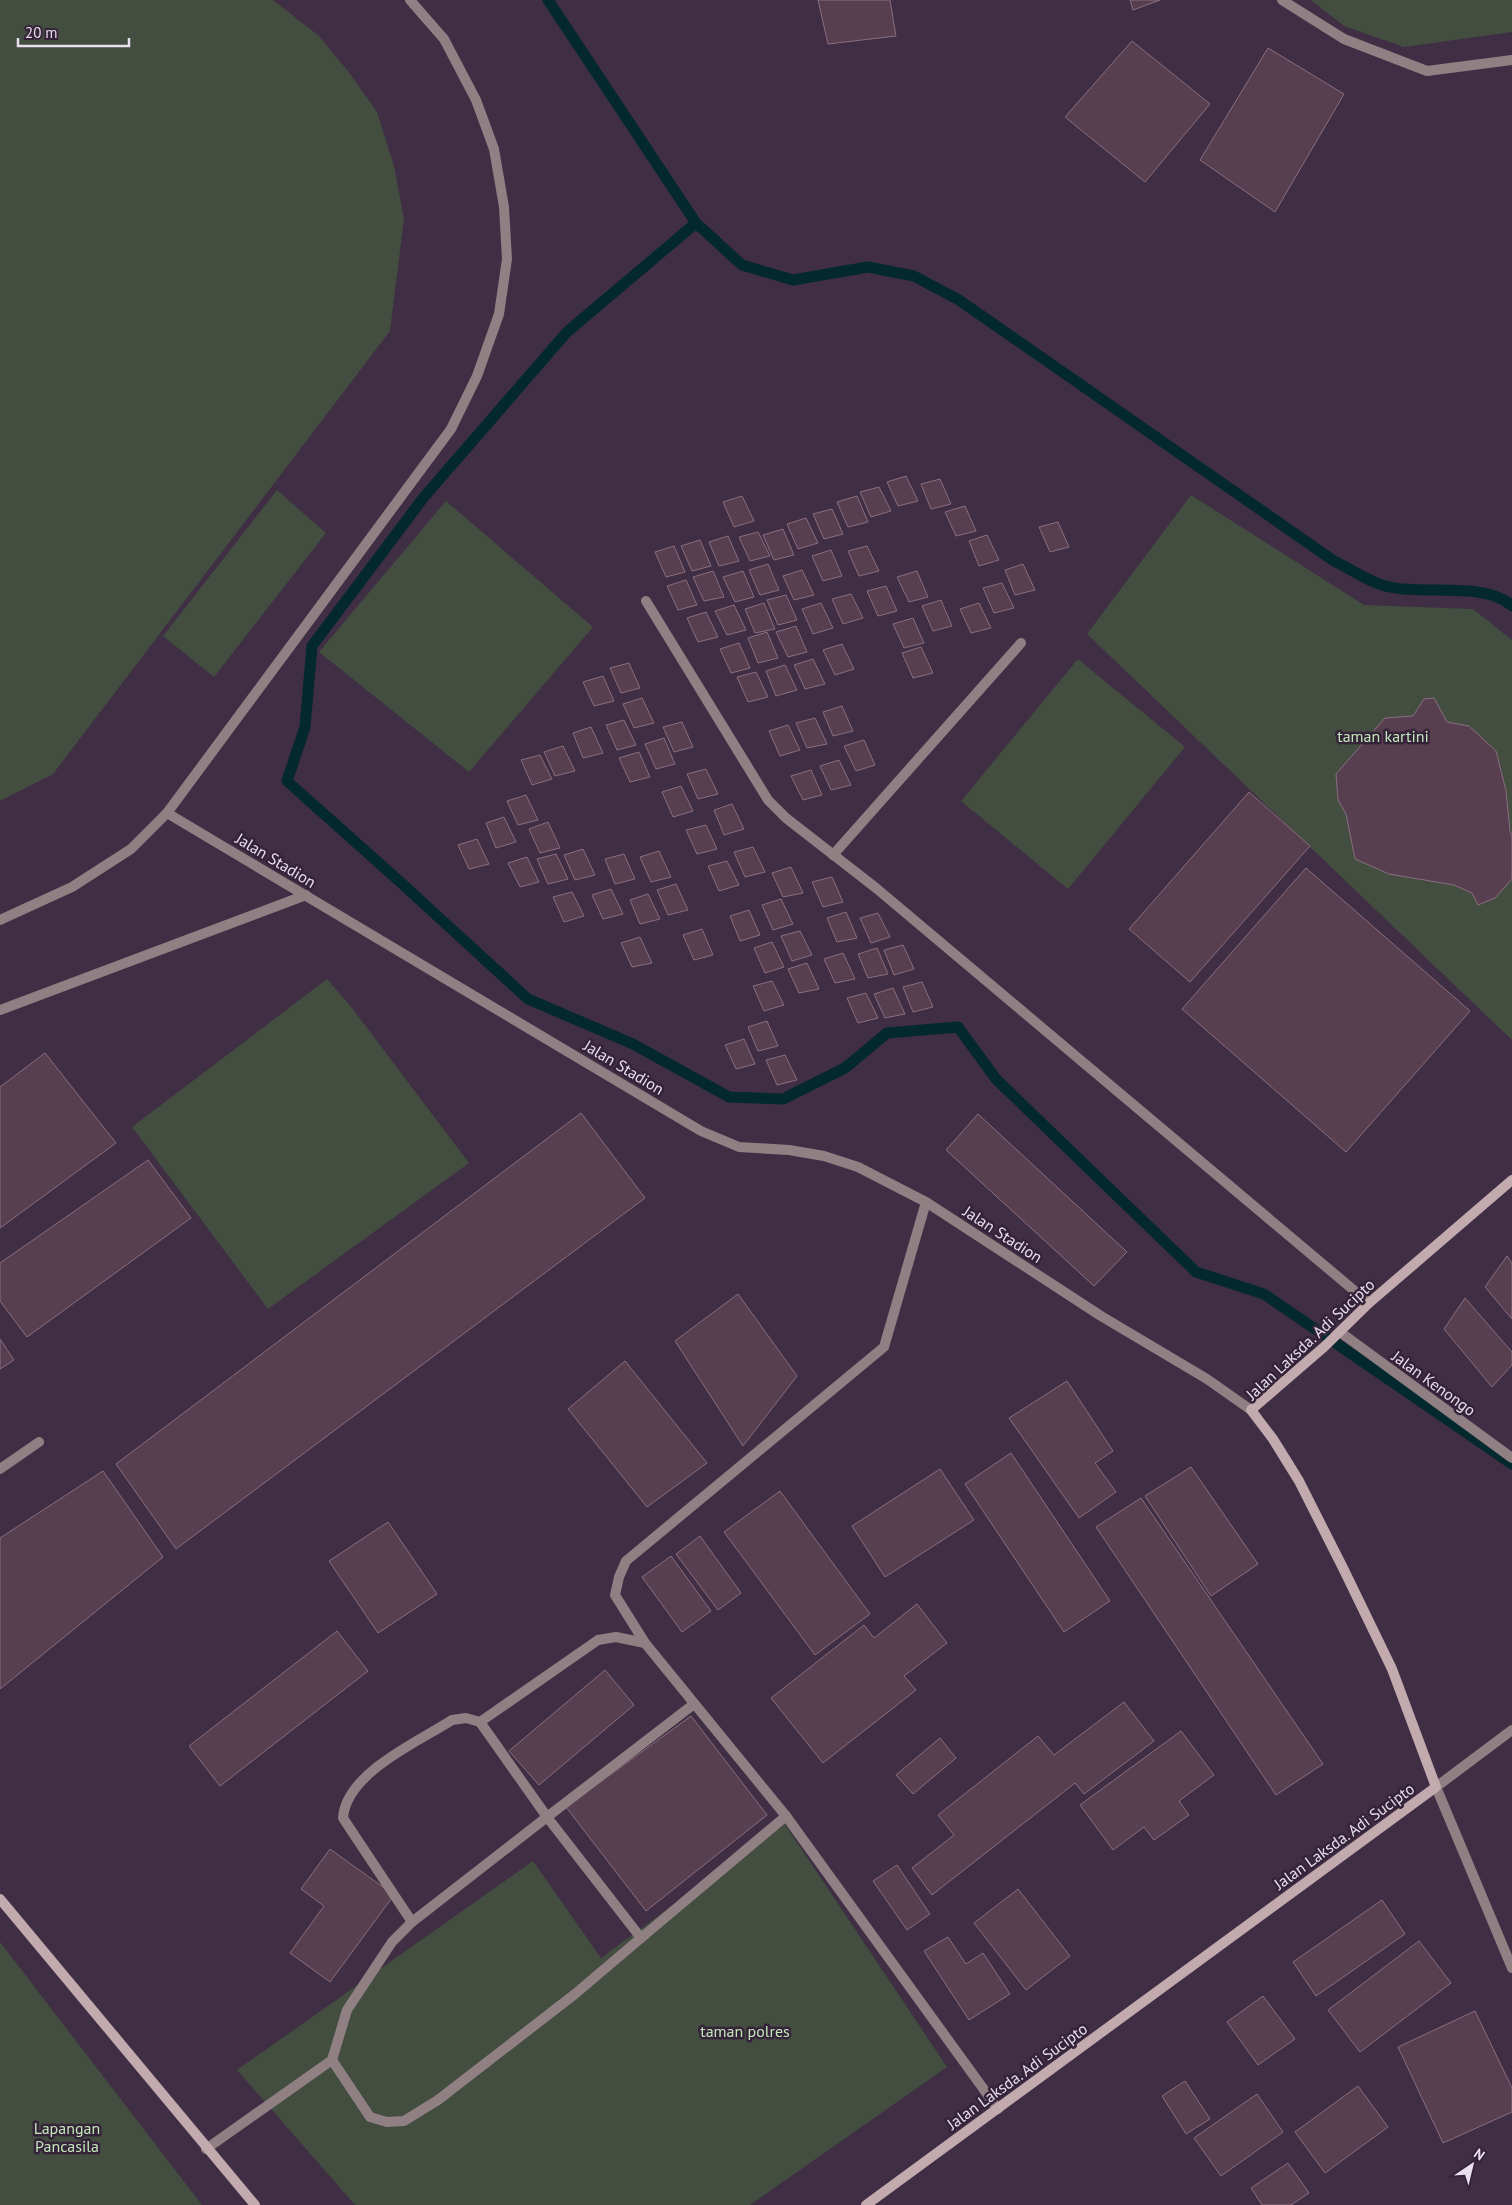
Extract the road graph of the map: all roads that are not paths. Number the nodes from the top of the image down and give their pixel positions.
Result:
1 (410, 0) edge
2 (1282, 0) edge
3 (1512, 60) edge
4 (646, 601) dead end
5 (1020, 644) dead end
6 (167, 813) junction
7 (833, 855) junction
8 (306, 894) junction
9 (0, 920) edge
10 (0, 1010) edge
11 (1512, 1180) edge
12 (926, 1202) junction
13 (1369, 1303) junction
14 (1339, 1333) junction
15 (1251, 1410) junction
16 (39, 1442) dead end
17 (1512, 1458) edge
18 (0, 1469) edge
19 (645, 1643) junction
20 (694, 1704) junction
21 (480, 1722) junction
22 (1512, 1730) edge
23 (1436, 1787) junction
24 (786, 1816) junction
25 (547, 1817) junction
26 (0, 1899) edge
27 (412, 1922) junction
28 (641, 1938) junction
29 (1512, 1968) edge
30 (332, 2060) junction
31 (998, 2109) junction
32 (206, 2149) junction
33 (255, 2205) edge
34 (866, 2205) edge

1 - 6 street
2 - 3 street
4 - 7 street
5 - 7 street
6 - 8 street, Jalan Stadion
6 - 9 street
7 - 13 street
8 - 10 street
8 - 12 street, Jalan Stadion
11 - 13 main road, Jalan Laksda. Adi Sucipto
12 - 15 street, Jalan Stadion
12 - 19 street
13 - 14 main road, Jalan Laksda. Adi Sucipto
14 - 15 main road, Jalan Laksda. Adi Sucipto
14 - 17 street, Jalan Kenongo
15 - 23 main road, Jalan Laksda. Adi Sucipto
16 - 18 street
19 - 20 street
19 - 21 street
20 - 24 street
20 - 25 street
21 - 25 street
21 - 27 street
22 - 23 street
23 - 29 street
23 - 31 main road, Jalan Laksda. Adi Sucipto
24 - 28 street
24 - 31 street
25 - 27 street
25 - 28 street
26 - 32 main road
27 - 30 street
28 - 30 street
30 - 32 street
31 - 34 main road, Jalan Laksda. Adi Sucipto
32 - 33 main road

